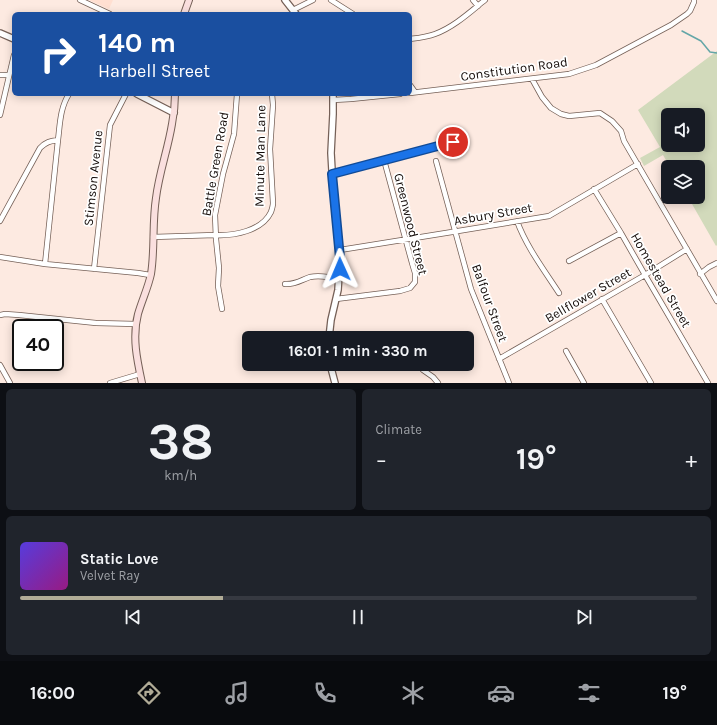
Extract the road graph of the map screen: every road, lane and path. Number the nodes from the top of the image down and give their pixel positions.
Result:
1 (80, 0) edge
2 (189, 0) edge
3 (285, 0) edge
4 (313, 0) edge
5 (331, 0) edge
6 (473, 0) edge
7 (485, 0) edge
8 (694, 0) edge
9 (478, 6) junction
10 (106, 12) edge
11 (185, 12) edge
12 (295, 12) edge
13 (350, 12) edge
14 (0, 33) edge
15 (12, 38) edge
16 (412, 39) edge
17 (12, 63) edge
18 (0, 75) edge
19 (9, 75) junction
20 (532, 79) junction
21 (413, 93) edge
22 (68, 96) edge
23 (125, 96) edge
24 (141, 96) edge
25 (175, 96) edge
26 (237, 96) edge
27 (272, 96) edge
28 (380, 96) edge
29 (333, 97) edge
30 (174, 112) junction
31 (0, 115) edge
32 (464, 139) dead end
33 (58, 140) junction
34 (384, 160) junction
35 (436, 160) dead end
36 (638, 164) junction
37 (332, 174) junction
38 (594, 189) junction
39 (0, 221) edge
40 (517, 221) junction
41 (456, 232) junction
42 (621, 233) junction
43 (216, 235) junction
44 (153, 237) junction
45 (406, 240) junction
46 (687, 249) junction
47 (340, 250) junction
48 (0, 257) edge
49 (569, 261) dead end
50 (717, 263) edge
51 (45, 264) junction
52 (94, 269) junction
53 (700, 274) junction
54 (150, 275) junction
55 (645, 275) junction
56 (339, 279) junction
57 (285, 284) dead end
58 (558, 293) dead end
59 (336, 299) junction
60 (602, 299) junction
61 (717, 301) edge
62 (222, 309) dead end
63 (0, 315) edge
64 (136, 324) junction
65 (330, 331) edge
66 (566, 351) dead end
67 (499, 359) junction
68 (0, 365) edge
69 (331, 371) edge
70 (425, 371) edge
71 (140, 374) junction
72 (10, 383) edge
73 (110, 383) edge
74 (142, 383) edge
75 (334, 383) edge
76 (438, 383) edge
77 (509, 383) edge
78 (584, 383) edge
79 (651, 383) edge
80 (708, 383) edge

1 - 10 street
2 - 11 main road
3 - 12 street
4 - 12 street
5 - 13 street
6 - 9 street
7 - 9 street
8 - 20 street, Constitution Road
9 - 16 street
14 - 15 street
17 - 19 street
18 - 19 street
19 - 31 street
20 - 21 street, Constitution Road
20 - 36 street
22 - 33 street
23 - 52 street, Stimson Avenue
24 - 30 street
25 - 30 main road
26 - 43 street, Battle Green Road
27 - 43 street, Minute Man Lane
28 - 29 street
29 - 37 street
30 - 44 main road
32 - 34 street
33 - 39 street
33 - 51 street
34 - 37 street
34 - 45 street, Greenwood Street
35 - 41 street, Balfour Street
36 - 38 street, Asbury Street
36 - 46 street
37 - 47 street
38 - 40 street, Asbury Street
38 - 42 street, Homestead Street
40 - 41 street, Asbury Street
40 - 58 street
41 - 45 street, Asbury Street
41 - 67 street, Balfour Street
42 - 49 street
42 - 55 street, Homestead Street
43 - 44 street, Minute Man Lane
43 - 62 street, Battle Green Road
44 - 54 main road
45 - 47 street, Asbury Street
45 - 59 street, Greenwood Street
46 - 53 street
46 - 55 street, Bellflower Street
47 - 56 street
48 - 51 street
50 - 53 street
51 - 52 street
52 - 54 street
53 - 61 street
54 - 64 main road
55 - 60 street, Bellflower Street
55 - 80 street, Homestead Street
56 - 57 street
56 - 59 street
59 - 65 street
60 - 67 street, Bellflower Street
60 - 79 street
63 - 64 street
64 - 71 main road
66 - 78 street
67 - 77 street, Balfour Street
68 - 72 street
69 - 75 street
70 - 76 street
71 - 73 street
71 - 74 main road

